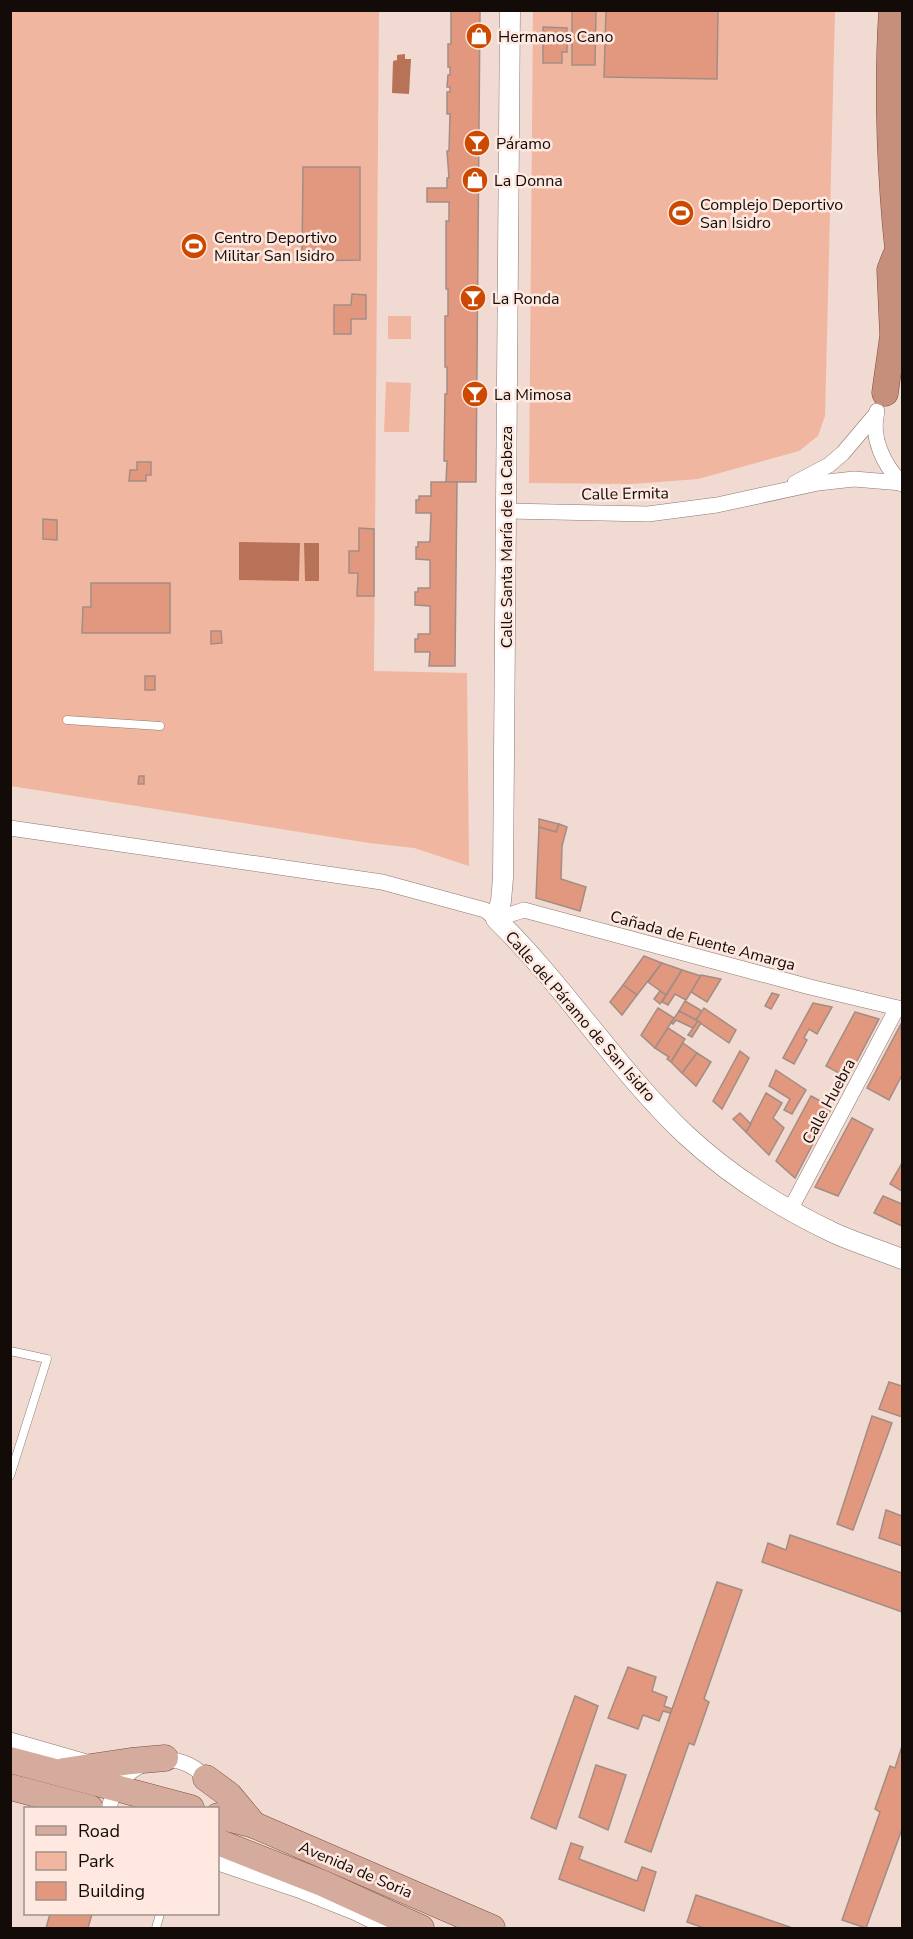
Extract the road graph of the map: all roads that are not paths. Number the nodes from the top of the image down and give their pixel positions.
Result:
1 (510, 10) edge
2 (892, 10) edge
3 (897, 252) junction
4 (903, 278) edge
5 (903, 375) edge
6 (880, 404) junction
7 (902, 483) edge
8 (777, 492) junction
9 (507, 511) junction
10 (67, 720) dead end
11 (160, 726) dead end
12 (10, 828) edge
13 (496, 919) junction
14 (900, 1009) edge
15 (790, 1210) junction
16 (903, 1259) edge
17 (10, 1351) edge
18 (10, 1476) edge
19 (10, 1734) edge
20 (10, 1740) edge
21 (35, 1746) junction
22 (165, 1758) junction
23 (10, 1760) edge
24 (99, 1765) junction
25 (57, 1773) junction
26 (206, 1778) junction
27 (10, 1787) edge
28 (37, 1794) junction
29 (112, 1798) edge
30 (60, 1807) edge
31 (83, 1807) edge
32 (177, 1807) edge
33 (218, 1807) edge
34 (219, 1823) edge
35 (254, 1825) junction
36 (219, 1842) edge
37 (245, 1853) junction
38 (219, 1863) edge
39 (219, 1863) edge
40 (387, 1929) edge
41 (421, 1929) edge
42 (492, 1929) edge

1 - 9 street, Calle Santa María de la Cabeza
2 - 3 highway
3 - 4 highway
3 - 6 highway
5 - 6 street, Calle Ermita
6 - 7 street
6 - 8 street, Calle Ermita
7 - 8 street, Calle Ermita
8 - 9 street, Calle Ermita
9 - 13 street, Calle Santa María de la Cabeza
10 - 11 lane
12 - 13 street, Calle del Páramo de San Isidro
13 - 14 street, Cañada de Fuente Amarga
13 - 15 street, Calle del Páramo de San Isidro
14 - 15 street, Calle Huebra
15 - 16 street, Calle del Páramo de San Isidro
17 - 18 lane
19 - 21 lane
20 - 21 street
21 - 24 street
22 - 24 main road
22 - 26 street
22 - 29 street
23 - 25 main road
24 - 25 main road
25 - 29 main road
26 - 33 street
26 - 35 main road
27 - 28 main road
28 - 30 main road
28 - 31 main road
29 - 32 main road
34 - 35 main road, Avenida de Soria
35 - 42 main road, Avenida de Soria
36 - 37 main road, Avenida de Soria
37 - 38 main road
37 - 41 main road, Avenida de Soria
39 - 40 street

